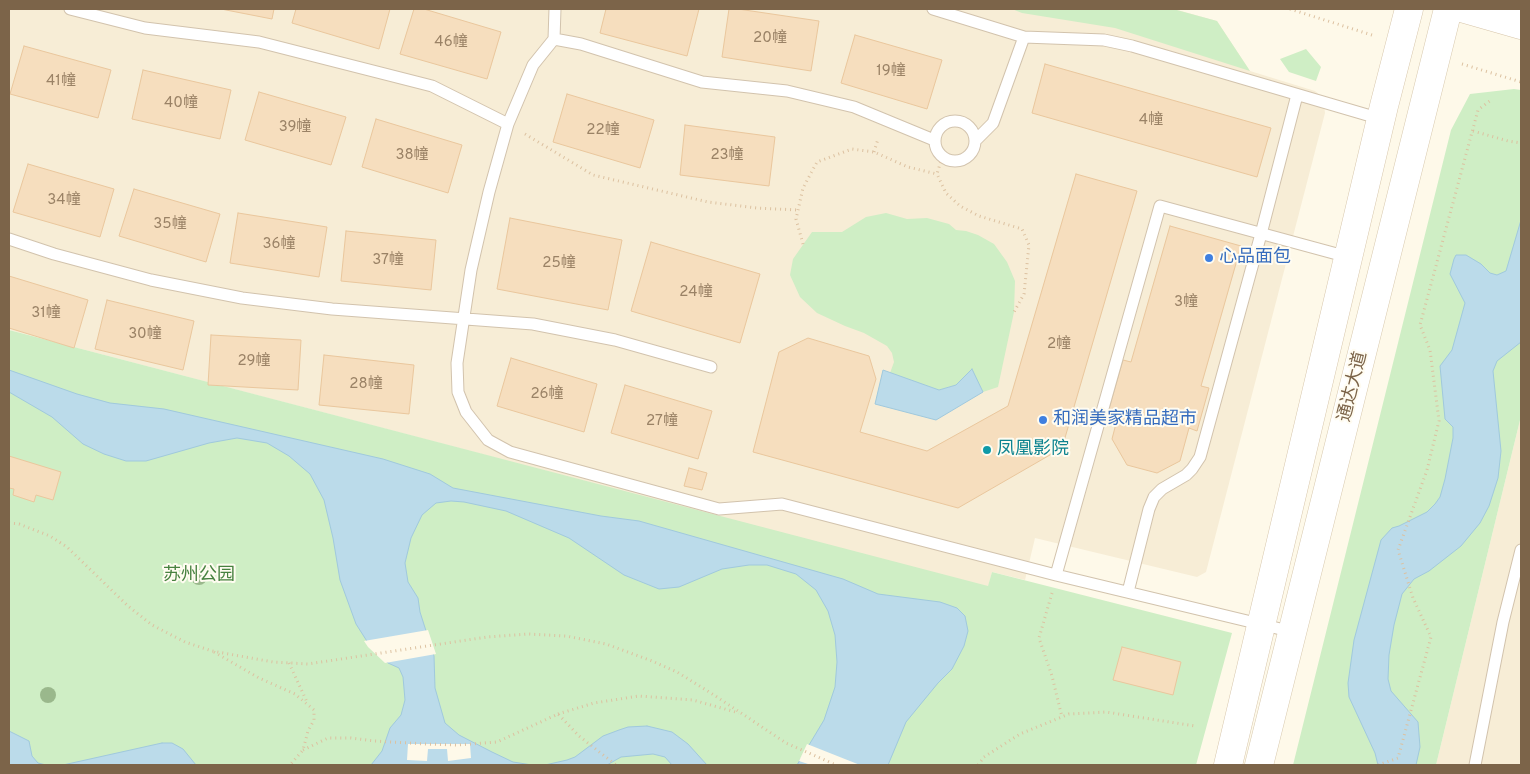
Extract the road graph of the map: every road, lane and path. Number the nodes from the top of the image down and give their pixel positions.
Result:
1 (70, 9) edge
2 (555, 9) edge
3 (933, 9) edge
4 (1409, 9) edge
5 (1448, 9) edge
6 (1465, 9) edge
7 (1521, 25) edge
8 (1024, 37) junction
9 (554, 39) junction
10 (1297, 95) junction
11 (1491, 100) dead end
12 (1381, 119) junction
13 (508, 124) junction
14 (1473, 131) junction
15 (934, 140) junction
16 (975, 141) junction
17 (1521, 143) edge
18 (942, 157) junction
19 (937, 174) junction
20 (798, 210) junction
21 (1261, 234) junction
22 (9, 239) edge
23 (803, 244) dead end
24 (1348, 257) junction
25 (1014, 312) dead end
26 (463, 317) junction
27 (711, 367) dead end
28 (9, 522) edge
29 (1521, 550) edge
30 (1056, 575) junction
31 (1128, 592) junction
32 (1510, 596) junction
33 (1521, 600) edge
34 (1262, 624) junction
35 (1293, 632) junction
36 (212, 651) junction
37 (289, 663) junction
38 (307, 702) junction
39 (558, 714) junction
40 (744, 715) junction
41 (1062, 717) junction
42 (1195, 726) dead end
43 (302, 750) junction
44 (290, 765) edge
45 (616, 765) edge
46 (836, 765) edge
47 (978, 765) edge
48 (1228, 765) edge
49 (1260, 765) edge
50 (1378, 765) edge
51 (1475, 765) edge

1 - 13 lane
2 - 9 lane
3 - 8 lane
4 - 12 main road, 通达大道
5 - 35 main road, 通达大道
6 - 7 main road
8 - 10 lane
8 - 16 lane
9 - 13 lane
9 - 15 lane
10 - 12 lane
10 - 21 lane
11 - 14 path
12 - 24 main road, 通达大道
13 - 20 path
13 - 26 lane
14 - 17 path
14 - 50 path
15 - 16 lane
15 - 18 lane
16 - 18 lane
18 - 19 path
19 - 20 path
19 - 25 path
20 - 23 path
21 - 24 lane
21 - 30 lane
21 - 31 lane
22 - 26 lane
24 - 34 main road, 通达大道
26 - 27 lane
26 - 30 lane
28 - 36 path
29 - 32 lane
30 - 31 lane
30 - 41 path
31 - 34 lane
32 - 33 lane
32 - 51 lane
34 - 35 lane
34 - 48 main road, 通达大道
35 - 49 main road, 通达大道
36 - 37 path
36 - 38 path
37 - 38 path
37 - 40 path
38 - 43 path
39 - 40 path
39 - 43 path
39 - 45 path
40 - 46 path
41 - 42 path
41 - 47 path
43 - 44 path

